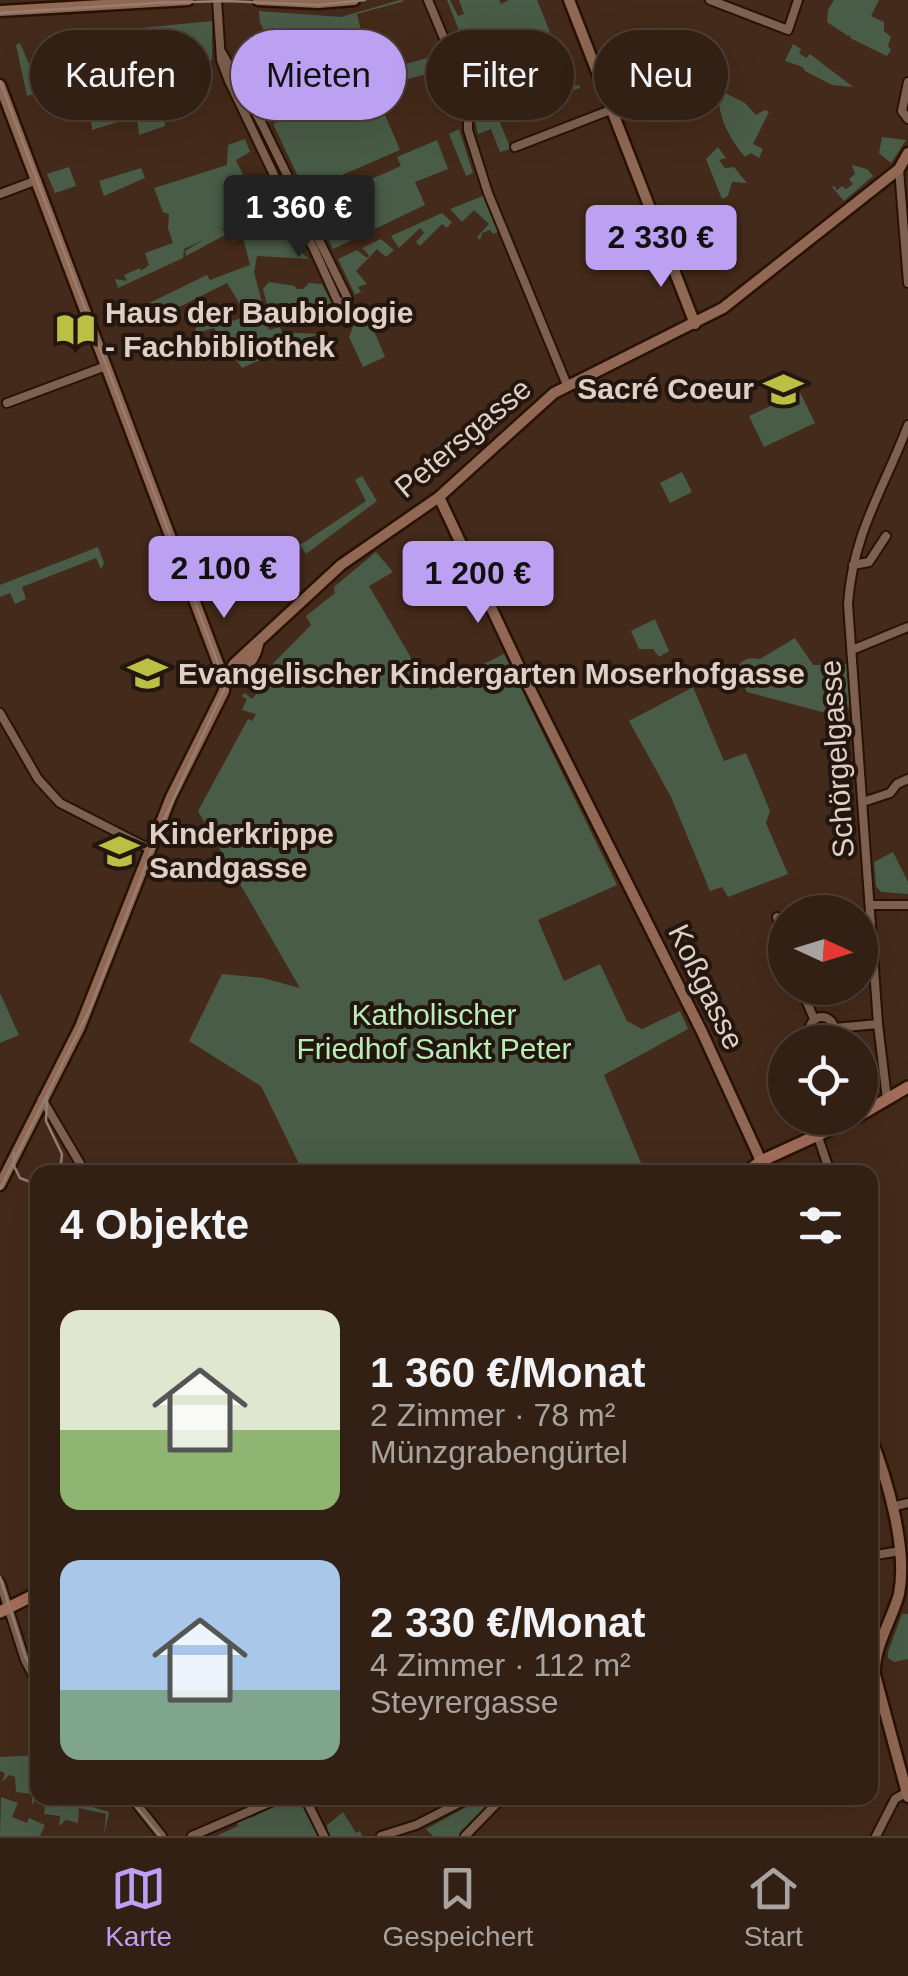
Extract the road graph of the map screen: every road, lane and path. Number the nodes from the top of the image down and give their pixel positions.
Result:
1 (188, 0) edge
2 (216, 0) edge
3 (258, 0) edge
4 (354, 0) edge
5 (428, 0) edge
6 (569, 0) edge
7 (710, 0) edge
8 (798, 0) edge
9 (0, 10) edge
10 (222, 53) junction
11 (594, 63) edge
12 (908, 82) edge
13 (0, 85) edge
14 (594, 116) edge
15 (908, 118) edge
16 (616, 120) edge
17 (262, 124) junction
18 (252, 131) junction
19 (515, 147) dead end
20 (908, 153) edge
21 (899, 169) junction
22 (36, 180) junction
23 (0, 194) edge
24 (298, 197) junction
25 (287, 202) junction
26 (330, 272) junction
27 (908, 283) edge
28 (347, 322) dead end
29 (695, 324) junction
30 (106, 366) junction
31 (567, 385) junction
32 (7, 404) dead end
33 (908, 425) edge
34 (439, 497) junction
35 (886, 536) dead end
36 (854, 564) junction
37 (908, 628) edge
38 (852, 650) junction
39 (224, 678) junction
40 (0, 712) edge
41 (908, 779) edge
42 (863, 802) junction
43 (150, 850) junction
44 (869, 895) edge
45 (878, 904) edge
46 (908, 905) edge
47 (808, 1005) edge
48 (877, 1005) edge
49 (814, 1020) junction
50 (878, 1024) junction
51 (812, 1025) edge
52 (832, 1025) edge
53 (867, 1025) edge
54 (908, 1088) edge
55 (42, 1099) junction
56 (887, 1100) junction
57 (878, 1105) edge
58 (822, 1135) edge
59 (818, 1137) junction
60 (760, 1161) junction
61 (81, 1165) edge
62 (755, 1165) edge
63 (828, 1165) edge
64 (0, 1184) edge
65 (878, 1461) edge
66 (908, 1503) edge
67 (892, 1507) junction
68 (900, 1551) junction
69 (878, 1555) edge
70 (0, 1582) edge
71 (30, 1597) edge
72 (5, 1611) edge
73 (878, 1647) edge
74 (30, 1669) edge
75 (878, 1696) edge
76 (908, 1794) edge
77 (138, 1805) edge
78 (264, 1805) edge
79 (308, 1805) edge
80 (455, 1805) edge
81 (495, 1805) edge
82 (416, 1825) junction
83 (162, 1836) edge
84 (192, 1836) edge
85 (324, 1836) edge
86 (381, 1836) edge
87 (427, 1836) edge
88 (465, 1836) edge
89 (876, 1836) edge

1 - 9 main road
2 - 10 street
3 - 4 main road
5 - 31 street
6 - 11 main road
7 - 8 street
10 - 17 street
10 - 18 street
12 - 15 street
13 - 22 main road
14 - 19 street
16 - 29 main road
17 - 18 street
17 - 24 street
18 - 25 street
20 - 21 main road, Petersgasse
21 - 27 street
21 - 29 main road, Petersgasse
22 - 23 street
22 - 30 main road
24 - 25 street
24 - 26 street
25 - 26 street
26 - 28 street
29 - 31 main road, Petersgasse
30 - 32 street
30 - 39 main road
31 - 34 main road, Petersgasse
33 - 36 street, Schörgelgasse
34 - 39 main road, Petersgasse
34 - 60 main road, Koßgasse
35 - 36 street
36 - 38 street, Schörgelgasse
37 - 38 street
38 - 42 street, Schörgelgasse
39 - 43 main road, Petersgasse
40 - 43 street
41 - 42 street
42 - 44 street, Schörgelgasse
43 - 55 main road, Petersgasse
45 - 46 street
47 - 49 street
48 - 50 street, Schörgelgasse
49 - 51 street
49 - 52 street
50 - 53 street
50 - 56 street, Schörgelgasse
54 - 56 main road
55 - 61 street
55 - 64 main road, Petersgasse
56 - 57 main road
58 - 59 main road
59 - 60 main road
59 - 63 street
60 - 62 main road
65 - 67 main road
66 - 67 street
67 - 68 main road
68 - 69 street
68 - 73 main road
70 - 72 street
71 - 72 main road
72 - 74 street
75 - 76 main road
76 - 89 street
77 - 83 street
78 - 84 street
79 - 85 street
80 - 82 street
81 - 88 street
82 - 86 street
82 - 87 street

